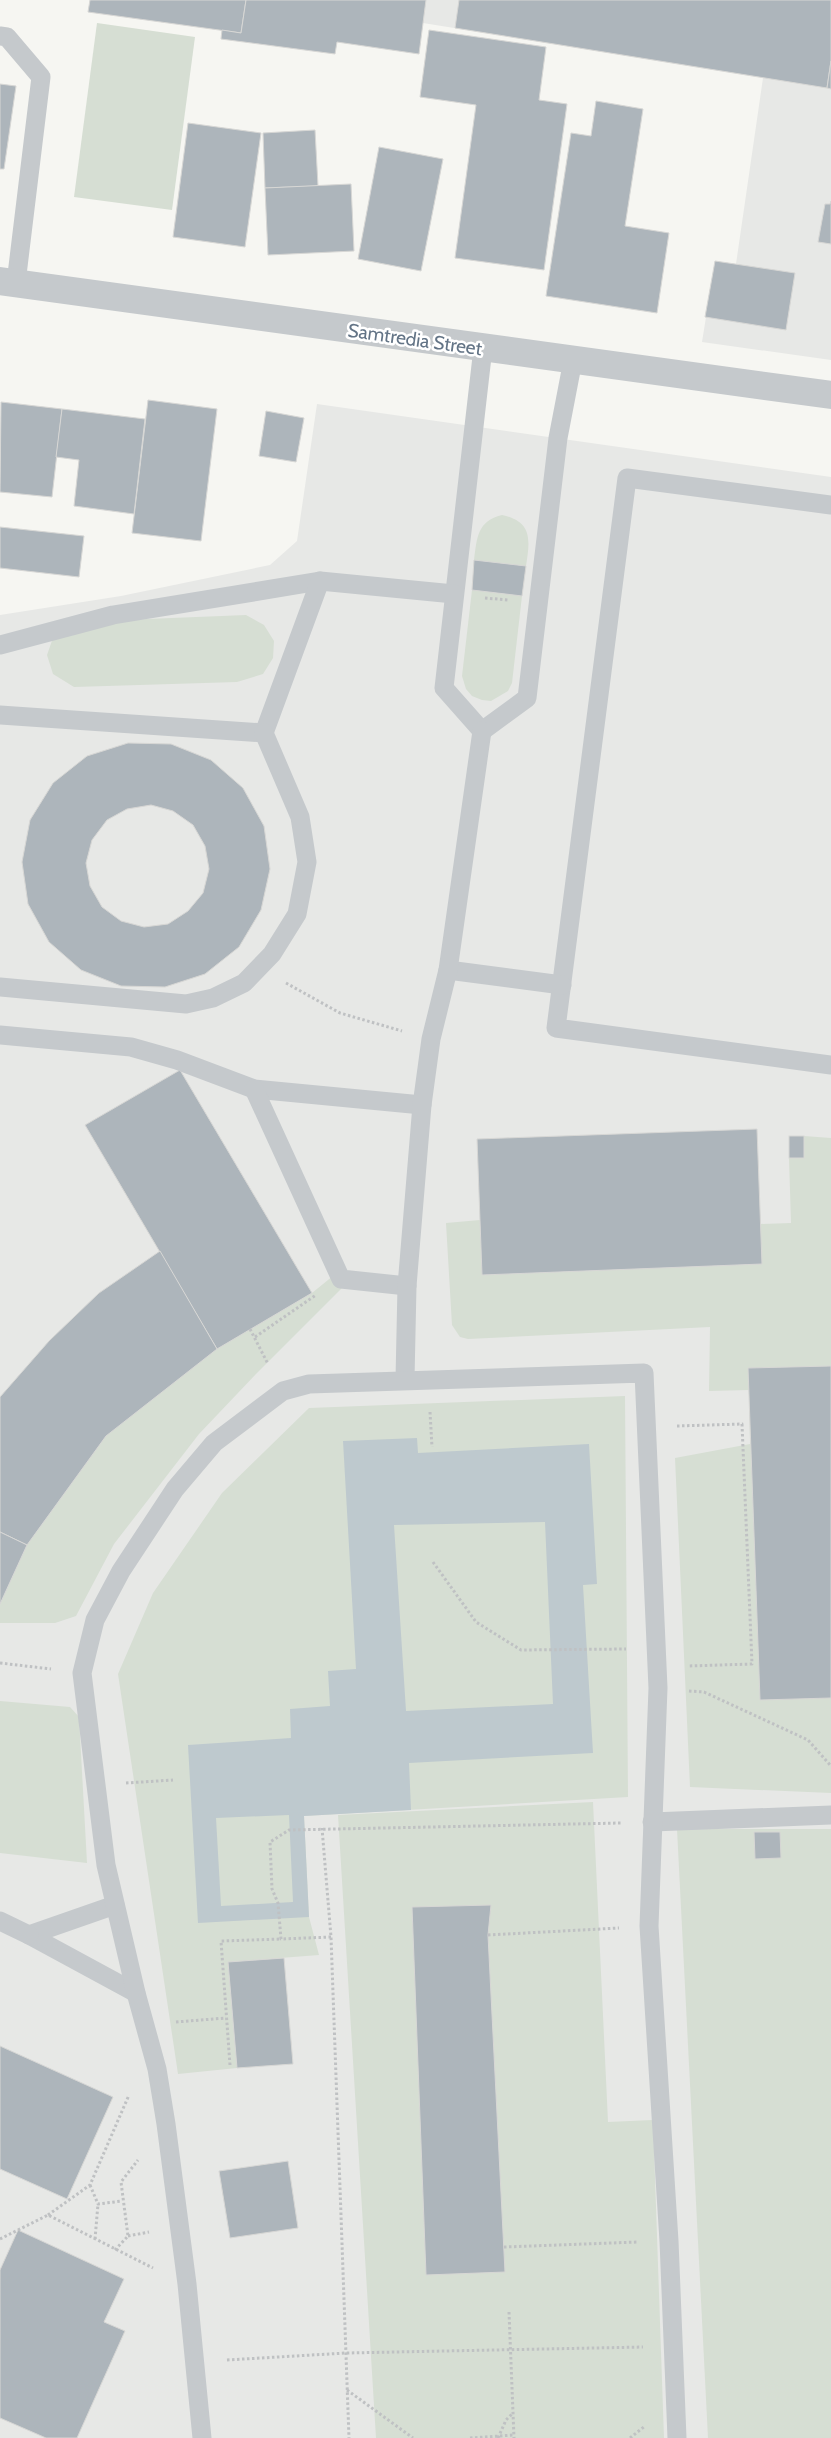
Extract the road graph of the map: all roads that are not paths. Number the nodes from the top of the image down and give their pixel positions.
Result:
1 (0, 36) edge
2 (8, 282) edge
3 (483, 348) junction
4 (573, 360) junction
5 (831, 394) edge
6 (831, 505) edge
7 (320, 581) junction
8 (454, 594) junction
9 (0, 645) edge
10 (0, 715) edge
11 (482, 730) junction
12 (264, 733) junction
13 (448, 970) junction
14 (562, 984) junction
15 (0, 987) edge
16 (0, 1035) edge
17 (831, 1065) edge
18 (254, 1089) junction
19 (422, 1105) junction
20 (407, 1286) junction
21 (405, 1379) junction
22 (831, 1815) edge
23 (652, 1822) junction
24 (115, 1905) junction
25 (0, 1921) edge
26 (28, 1935) junction
27 (136, 1994) junction
28 (202, 2438) edge
29 (677, 2438) edge

1 - 2 lane
2 - 3 street, Samtredia Street
3 - 4 street, Samtredia Street
3 - 8 lane
4 - 5 street, Samtredia Street
4 - 11 lane
6 - 14 lane
7 - 8 lane
7 - 9 lane
7 - 12 lane
8 - 11 lane
10 - 12 lane
11 - 13 lane
12 - 15 lane
13 - 14 lane
13 - 19 lane
14 - 17 lane
16 - 18 lane
18 - 19 lane
18 - 20 lane
19 - 20 lane
20 - 21 lane
21 - 23 lane
21 - 24 lane
22 - 23 lane
23 - 29 lane
24 - 26 lane
24 - 27 lane
25 - 26 lane
26 - 27 lane
27 - 28 lane

